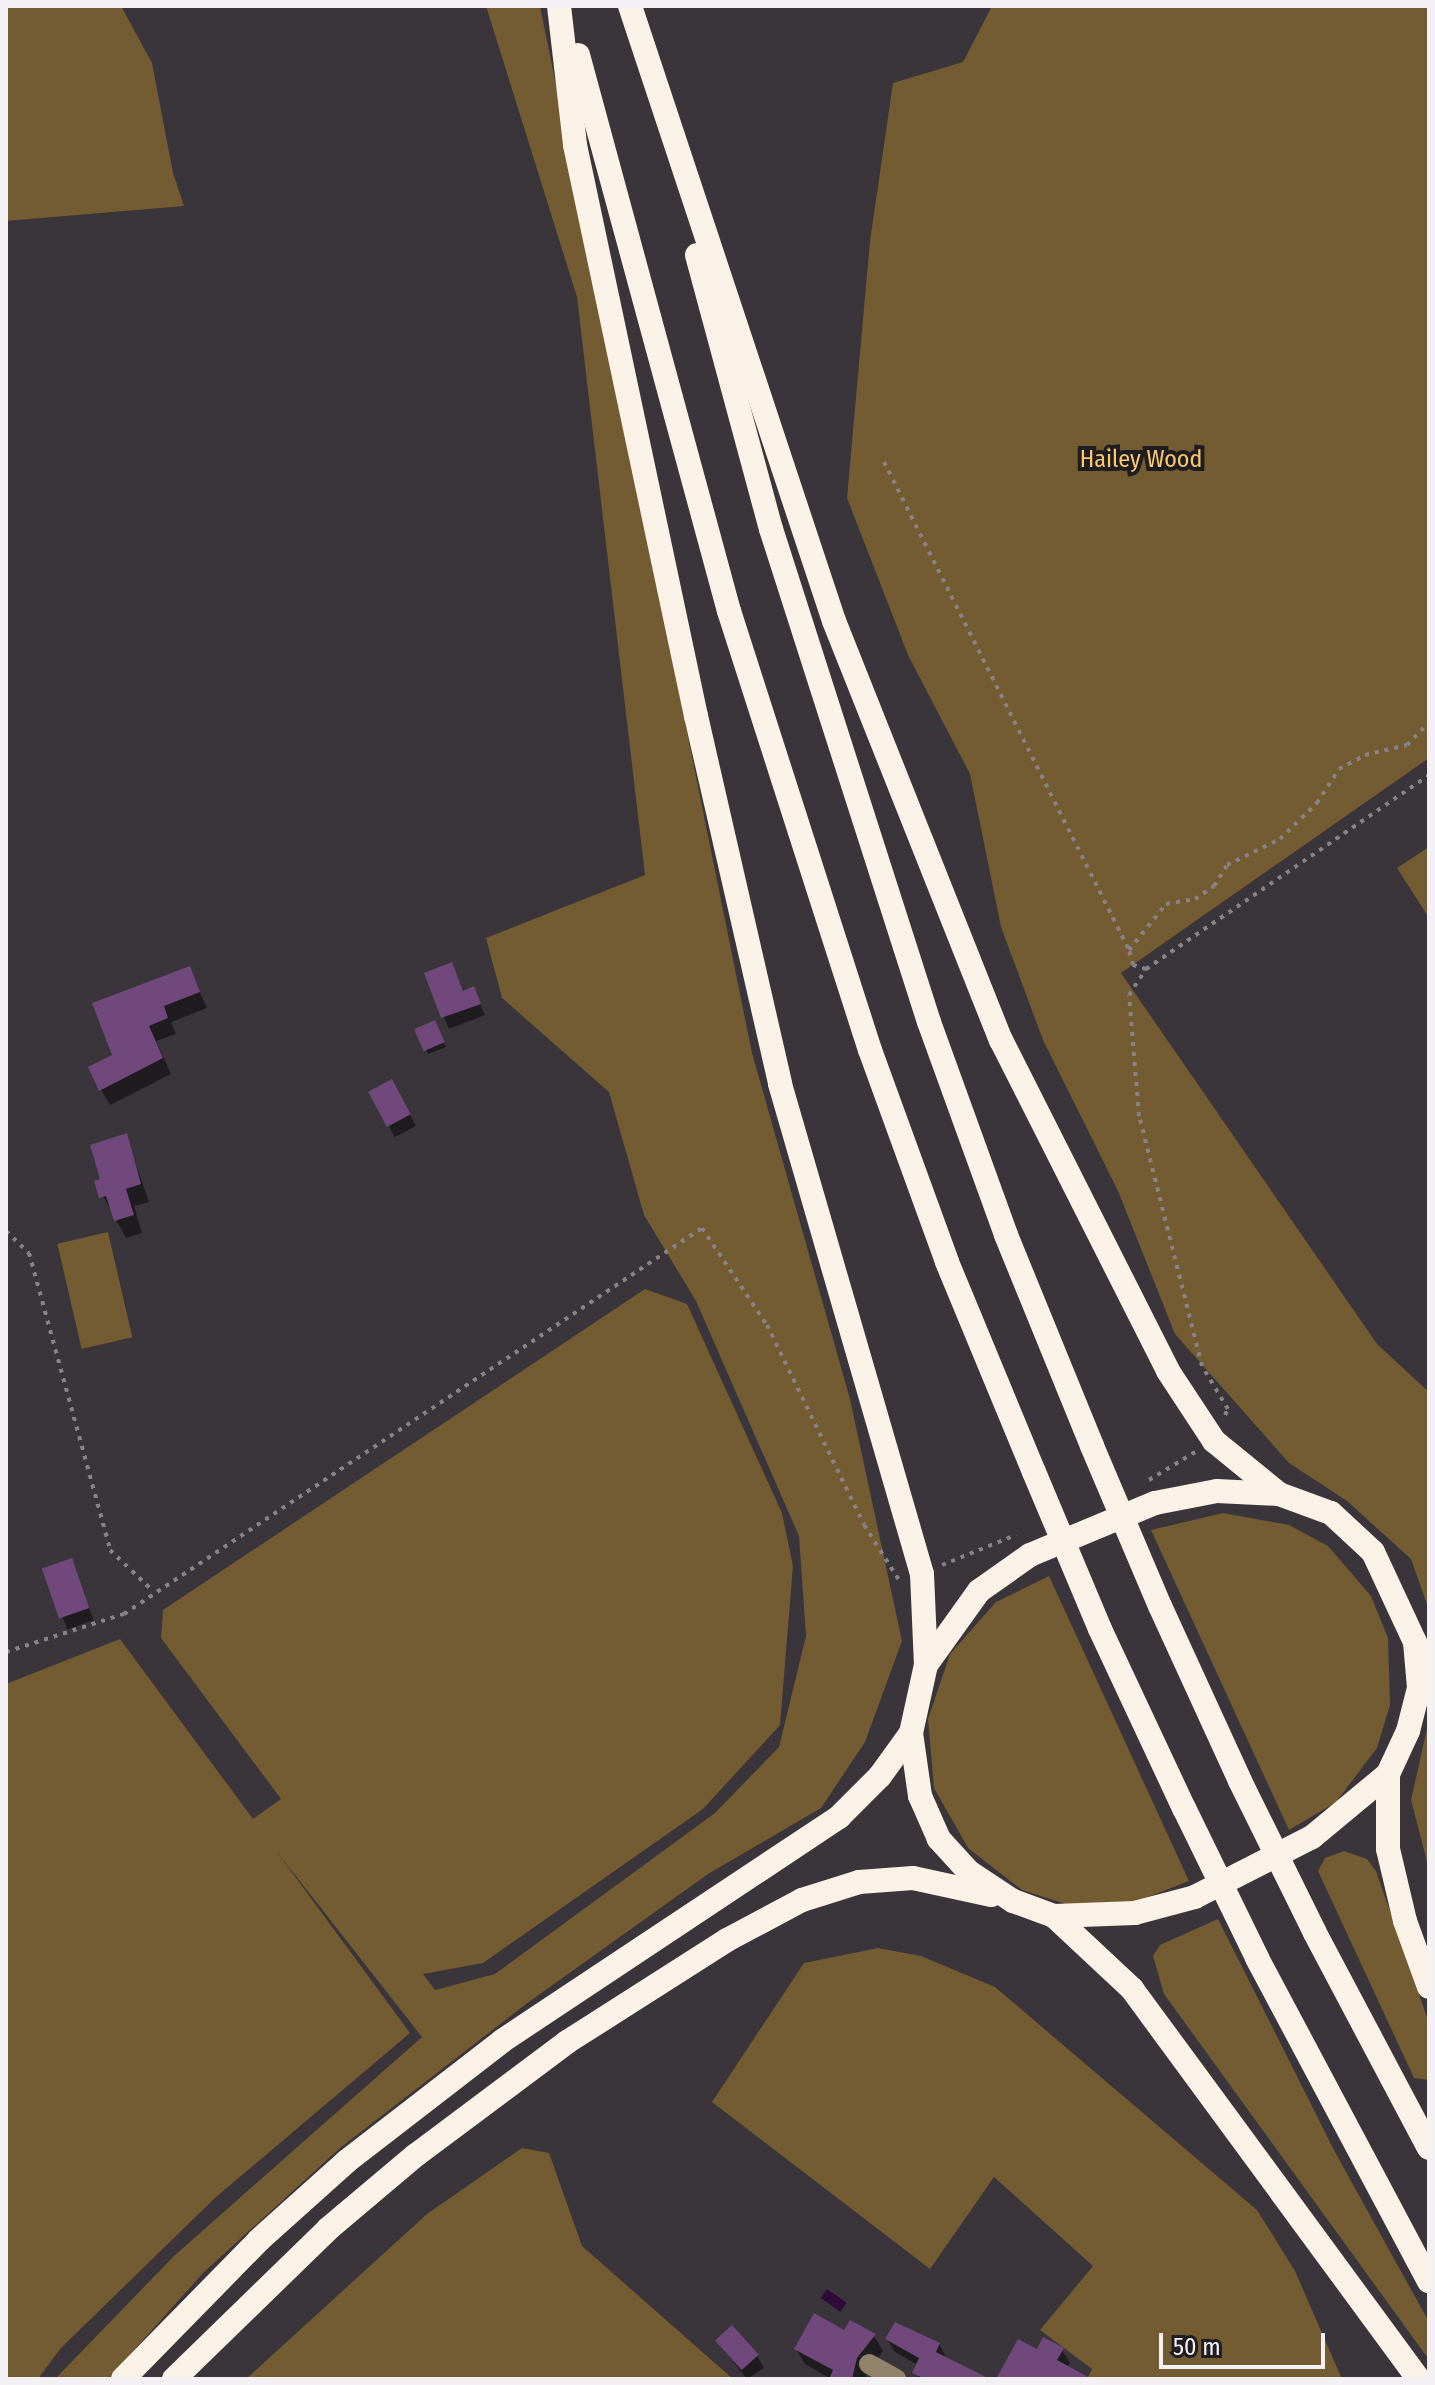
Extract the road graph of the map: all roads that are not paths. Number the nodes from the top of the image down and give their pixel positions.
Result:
1 (559, 6) edge
2 (566, 6) edge
3 (630, 6) edge
4 (1279, 1494) junction
5 (926, 1665) junction
6 (911, 1733) junction
7 (1388, 1774) junction
8 (1013, 1901) junction
9 (1054, 1916) junction
10 (1429, 1987) edge
11 (1429, 2148) edge
12 (1429, 2281) edge
13 (869, 2364) dead end
14 (123, 2379) edge
15 (174, 2379) edge
16 (896, 2379) edge
17 (1419, 2379) edge

1 - 5 highway
2 - 12 highway, bridge
3 - 4 highway
3 - 11 highway, bridge
4 - 5 highway
4 - 7 highway
5 - 6 highway
6 - 8 highway
6 - 14 highway
7 - 9 highway
7 - 10 highway
8 - 9 highway
8 - 15 highway
9 - 17 highway
13 - 16 lane

